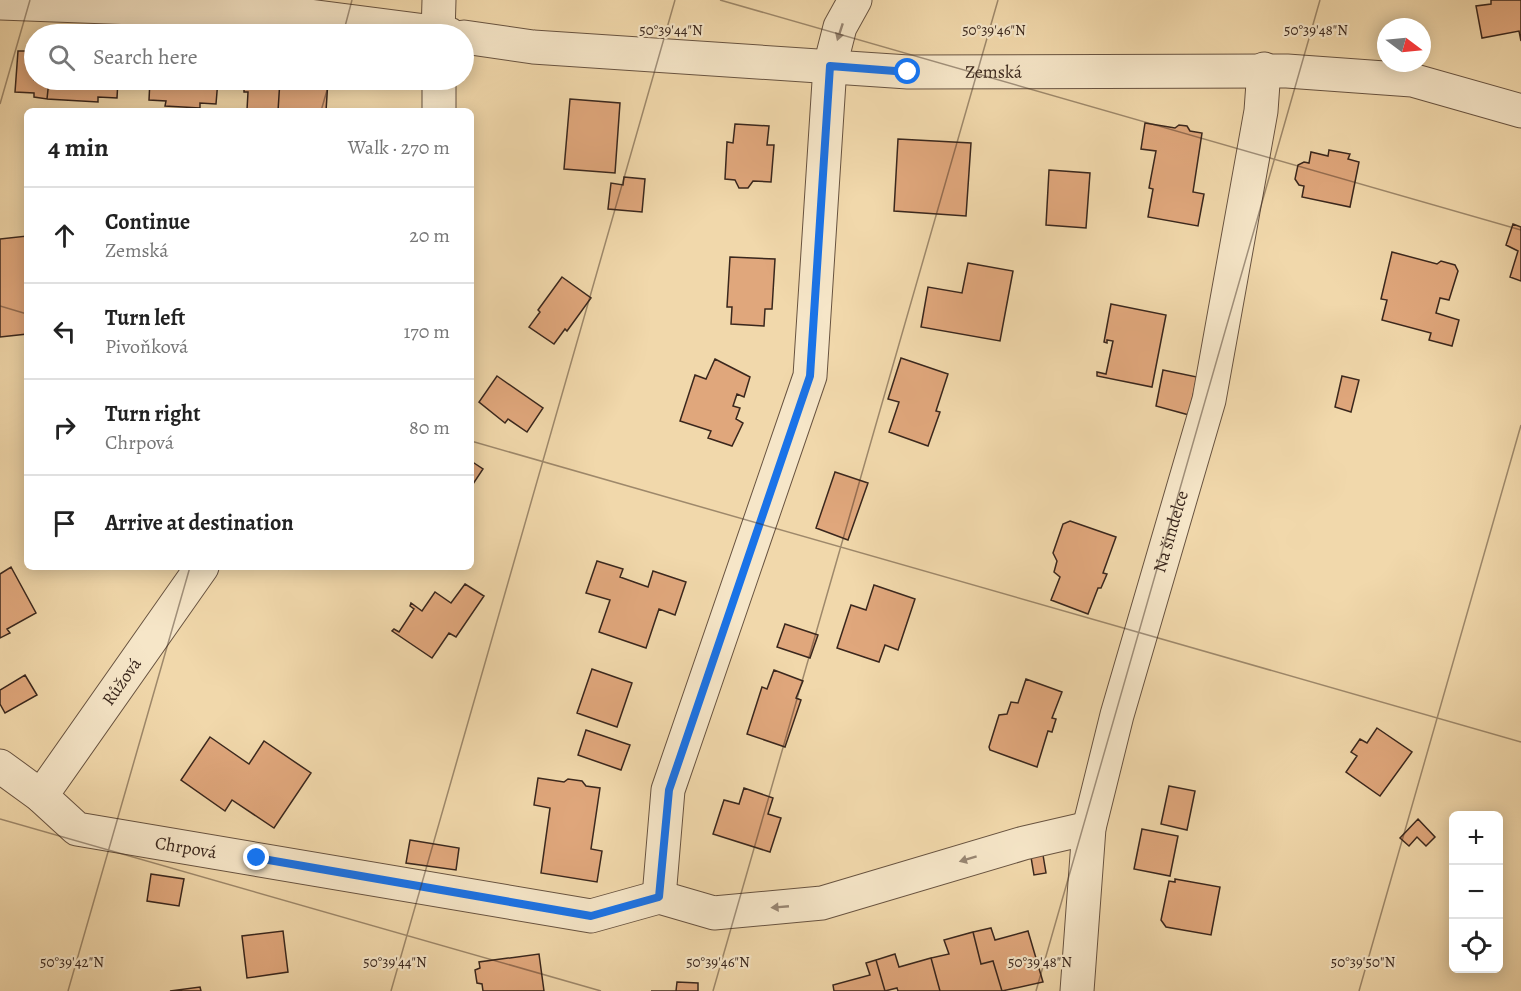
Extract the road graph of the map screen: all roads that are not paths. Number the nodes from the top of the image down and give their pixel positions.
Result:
1 (439, 0) edge
2 (855, 0) edge
3 (0, 3) edge
4 (366, 24) edge
5 (444, 24) edge
6 (474, 39) edge
7 (830, 66) junction
8 (1264, 69) junction
9 (439, 90) edge
10 (439, 108) edge
11 (1521, 111) edge
12 (200, 570) edge
13 (0, 766) edge
14 (41, 796) junction
15 (1089, 828) junction
16 (659, 897) junction
17 (1077, 991) edge

1 - 5 street
2 -> 7 street
3 - 4 street, Zemská
6 - 7 street, Zemská
7 - 8 street, Zemská
7 - 16 street
8 - 11 street, Zemská
8 - 15 street, Na šindelce
9 - 10 street
12 - 14 street, Růžová
13 - 14 street, Chrpová
14 - 16 street, Chrpová
15 -> 16 street
15 - 17 street, Na šindelce

